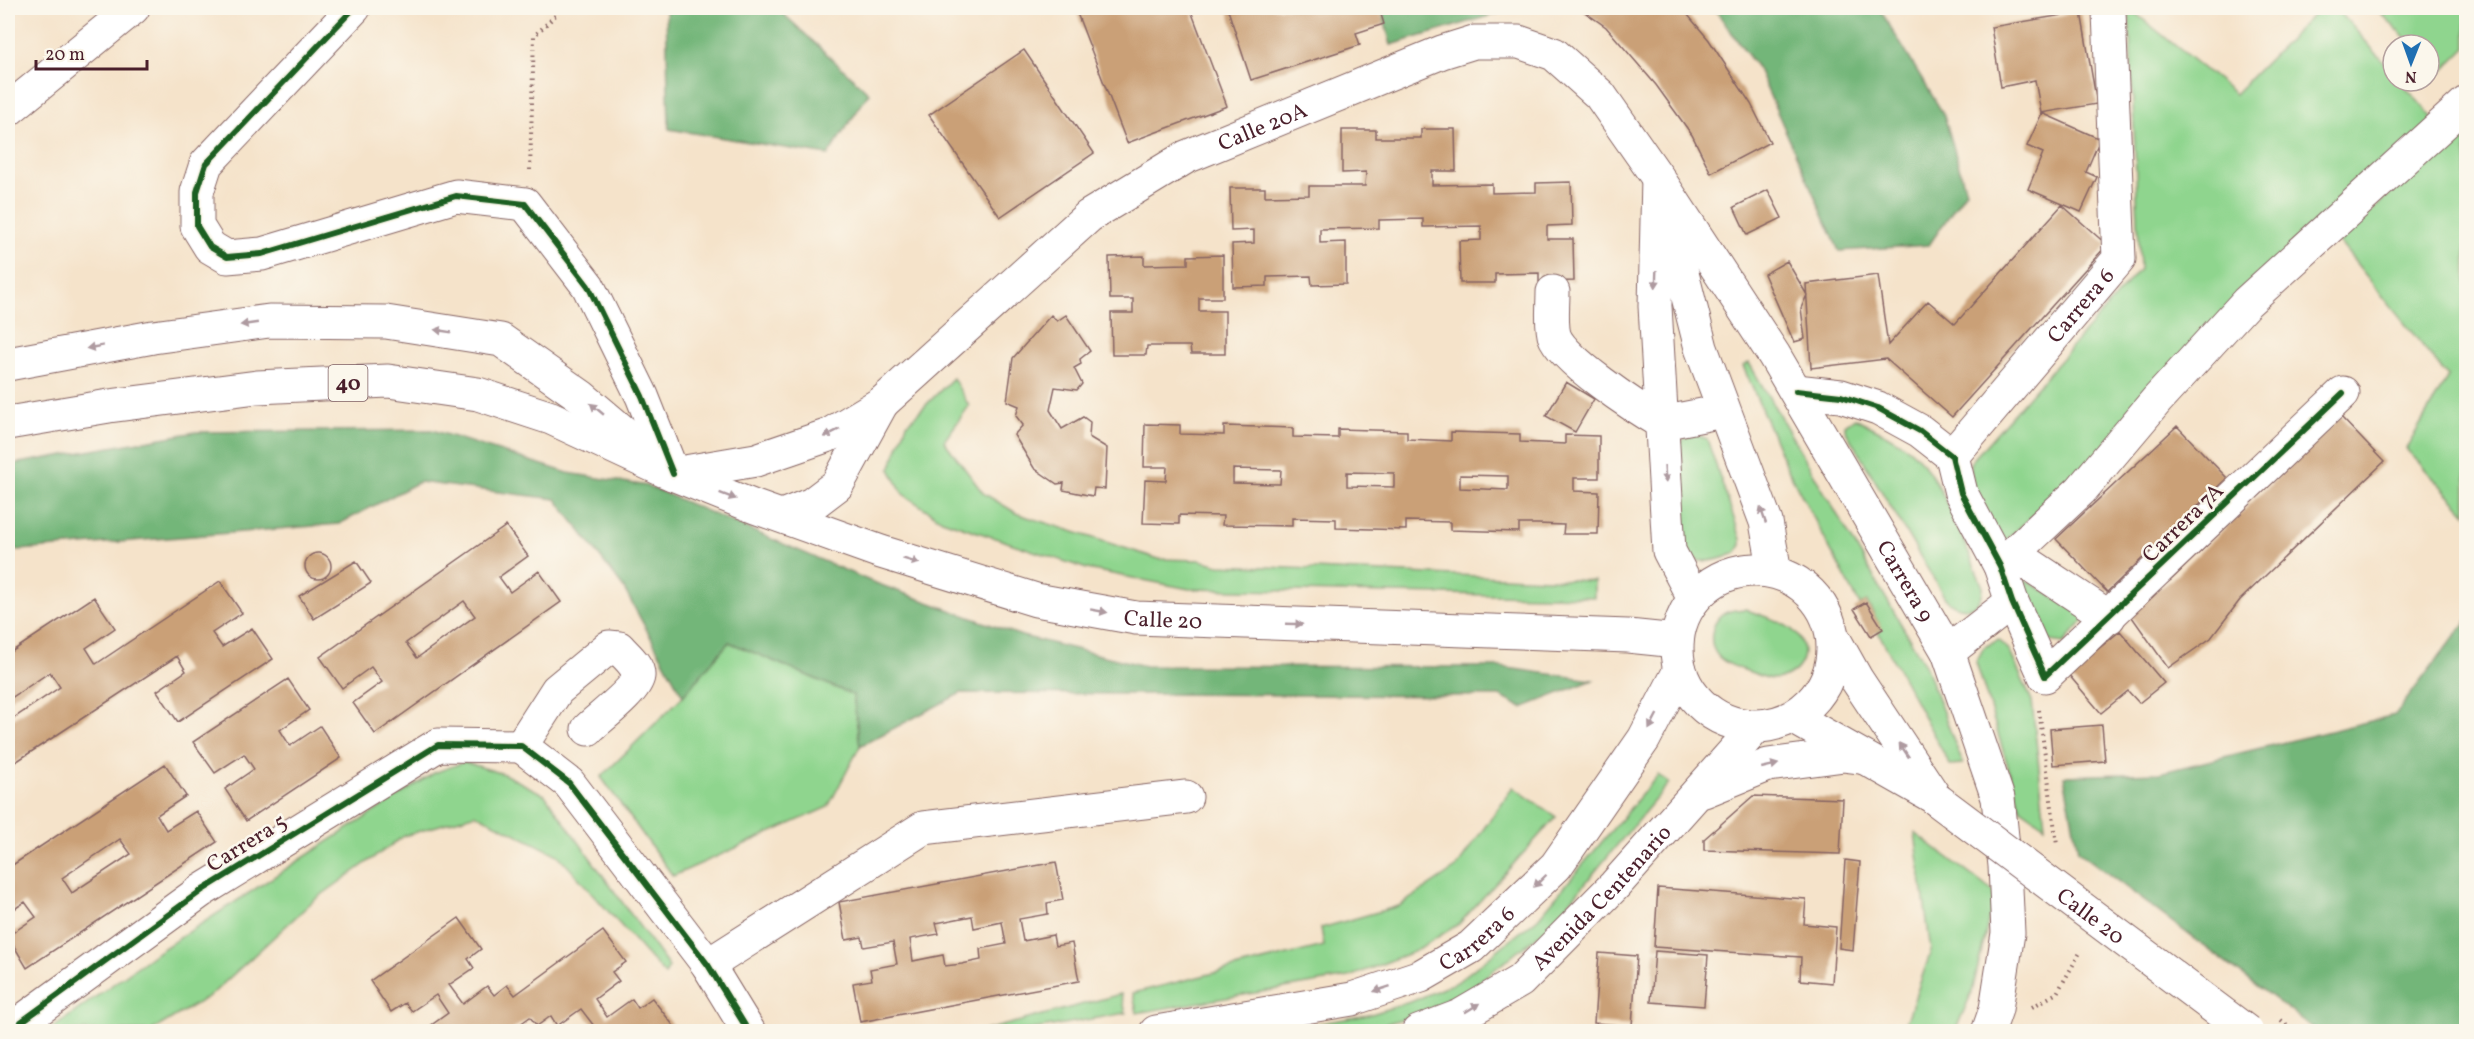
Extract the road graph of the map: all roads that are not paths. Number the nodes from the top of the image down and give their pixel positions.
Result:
1 (133, 8) edge
2 (354, 8) edge
3 (2109, 12) dead end
4 (2466, 103) edge
5 (8, 110) edge
6 (1658, 178) junction
7 (1552, 292) dead end
8 (8, 364) edge
9 (1796, 391) junction
10 (2343, 393) dead end
11 (882, 403) junction
12 (1723, 411) junction
13 (8, 423) edge
14 (1662, 423) junction
15 (1952, 456) junction
16 (673, 474) junction
17 (782, 516) junction
18 (2007, 560) junction
19 (1776, 572) junction
20 (1694, 599) junction
21 (2012, 602) junction
22 (2109, 617) junction
23 (1834, 639) junction
24 (1948, 652) junction
25 (1679, 656) junction
26 (1793, 717) junction
27 (1756, 726) junction
28 (588, 729) dead end
29 (521, 746) junction
30 (1861, 757) junction
31 (1696, 794) junction
32 (1186, 797) dead end
33 (1936, 799) junction
34 (708, 965) junction
35 (17, 1032) edge
36 (749, 1032) edge
37 (1156, 1032) edge
38 (1418, 1032) edge
39 (1988, 1032) edge
40 (2247, 1032) edge

1 - 5 main road
2 - 16 main road
3 - 15 main road, Carrera 6
4 - 18 main road
6 - 9 main road, Carrera 9
6 - 11 main road, Calle 20A
6 - 12 main road
6 -> 14 main road
7 - 14 main road
16 -> 8 main road
9 - 15 main road
9 - 24 main road, Carrera 9
10 - 22 main road, Carrera 7A
11 -> 16 main road
11 - 17 main road
12 - 14 main road
19 -> 12 main road
13 - 16 main road, 40
14 -> 20 main road
15 - 18 main road
16 -> 17 main road, Calle 20
17 -> 25 main road, Calle 20
18 - 21 main road
18 - 22 main road
19 - 20 main road
19 - 23 main road
20 - 25 main road
21 - 22 main road, Carrera 7A
21 - 24 main road
23 - 26 main road
33 -> 23 main road, Calle 20
24 - 39 main road, Carrera 9
25 - 27 main road
25 -> 37 main road, Carrera 6
26 - 27 main road
26 - 30 main road, Calle 20
27 - 31 main road, Avenida Centenario
28 - 29 main road
29 - 34 main road
29 - 35 main road, Carrera 5
31 -> 30 main road
30 - 33 main road, Calle 20
38 -> 31 main road, Avenida Centenario
32 - 34 main road
33 - 40 main road, Calle 20, bridge
34 - 36 main road

